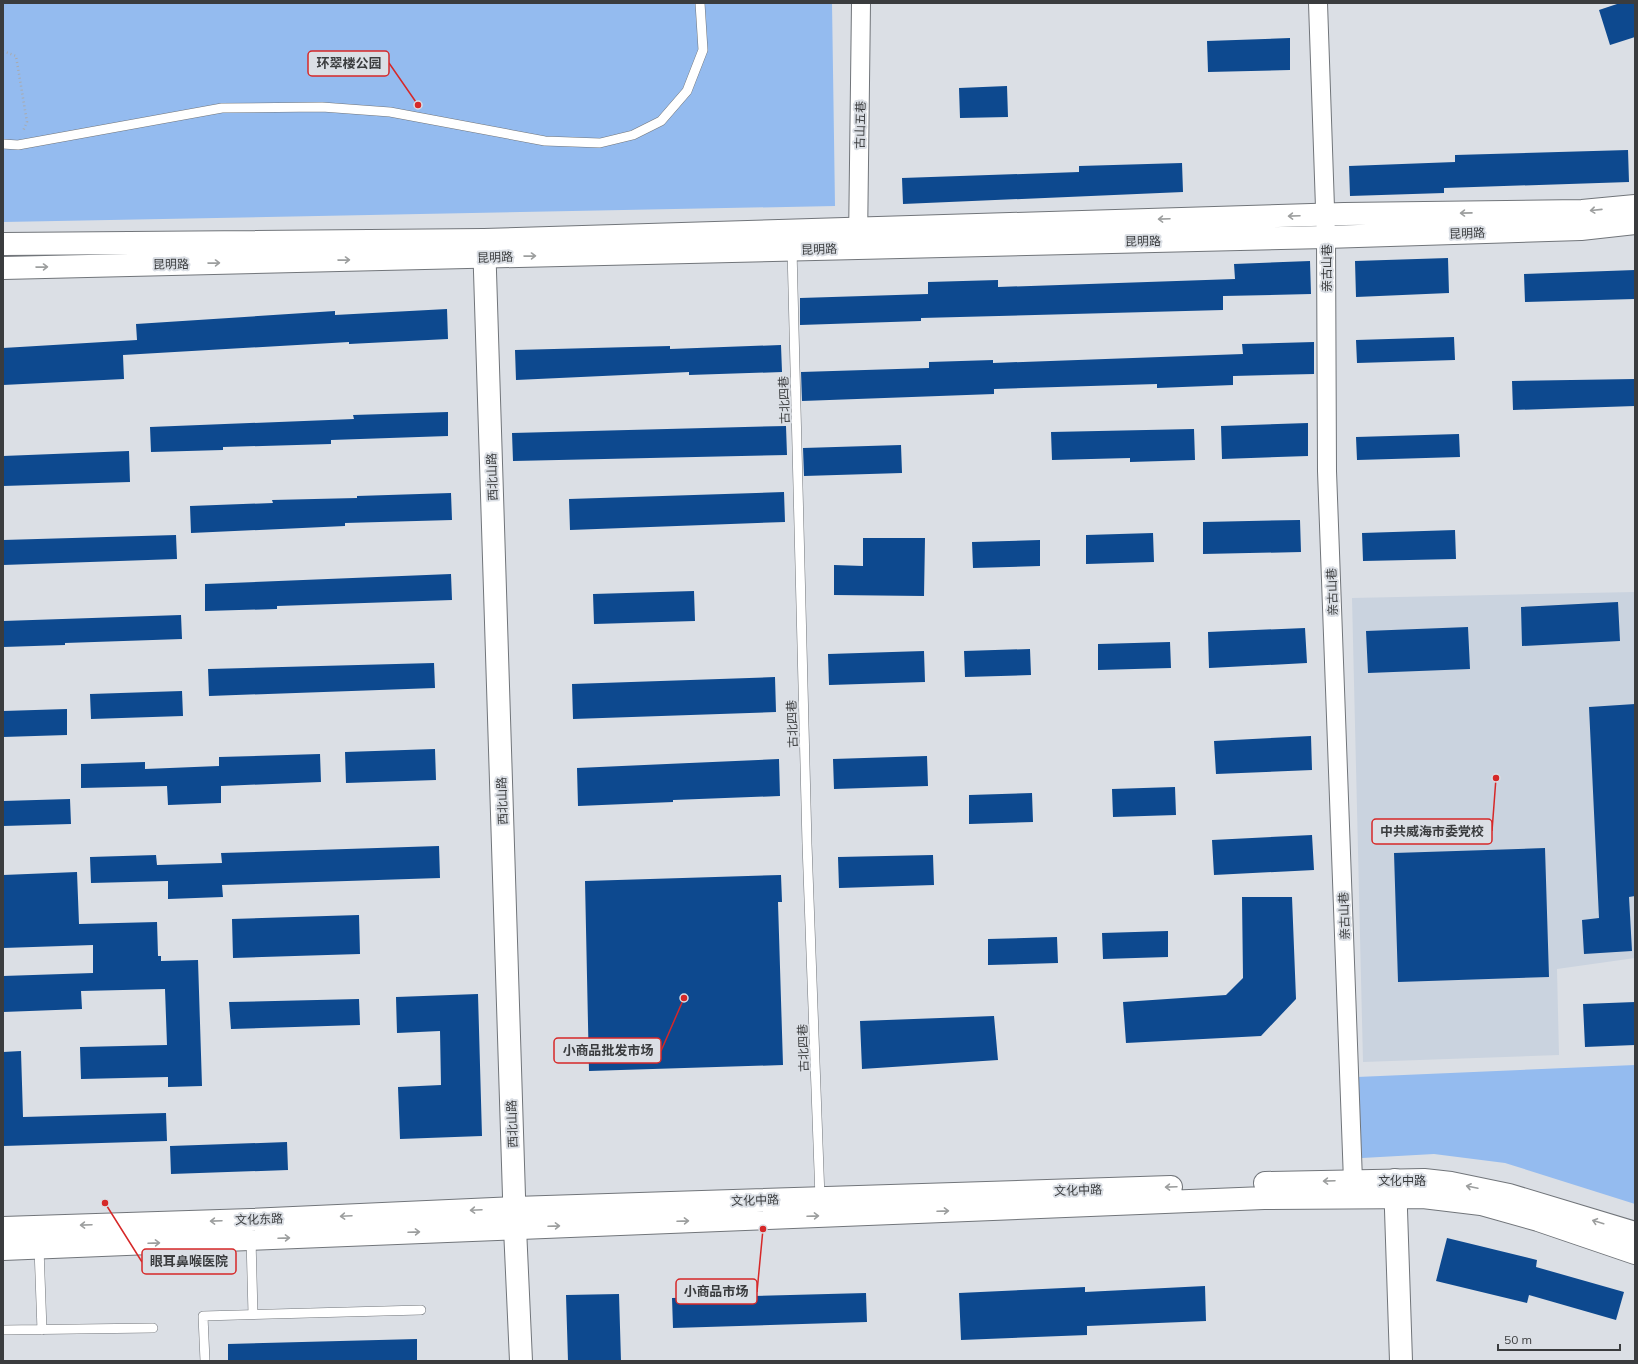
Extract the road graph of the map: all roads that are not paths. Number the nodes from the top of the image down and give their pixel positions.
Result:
1 (700, 3) edge
2 (861, 3) edge
3 (1318, 3) edge
4 (3, 144) edge
5 (1635, 206) edge
6 (1324, 215) junction
7 (1635, 223) edge
8 (1326, 237) junction
9 (858, 238) junction
10 (3, 244) edge
11 (485, 248) junction
12 (792, 250) junction
13 (3, 268) edge
14 (1354, 1181) junction
15 (1395, 1189) junction
16 (820, 1198) junction
17 (515, 1218) junction
18 (3, 1228) edge
19 (1635, 1233) edge
20 (251, 1239) junction
21 (39, 1248) junction
22 (3, 1249) edge
23 (1635, 1253) edge
24 (421, 1310) dead end
25 (253, 1314) junction
26 (153, 1328) dead end
27 (3, 1330) edge
28 (42, 1330) junction
29 (205, 1361) edge
30 (521, 1361) edge
31 (1401, 1361) edge

1 - 4 lane
2 - 9 street, 古山五巷
3 - 6 street, 亲古山巷
5 -> 6 main road, 昆明路
6 - 8 street, 亲古山巷
6 -> 9 main road, 昆明路
7 - 8 main road, 昆明路
8 - 9 main road, 昆明路
8 - 14 street, 亲古山巷
9 - 11 main road, 昆明路
9 - 12 main road, 昆明路
10 - 11 main road, 昆明路
11 -> 12 main road, 昆明路
13 -> 11 main road, 昆明路
11 - 17 main road, 西北山路
12 - 16 lane, 古北四巷
14 - 15 main road, 文化中路
14 -> 16 main road, 文化中路
17 -> 15 main road
19 -> 15 main road, 文化中路
15 - 23 main road
15 - 31 main road
16 - 17 main road, 文化中路
17 -> 18 main road, 文化东路
20 -> 17 main road
17 - 30 main road, 西北山路
21 -> 20 main road
20 - 25 lane
21 - 22 main road
21 - 28 lane
24 - 25 lane
25 - 29 lane
26 - 28 lane
27 - 28 lane

